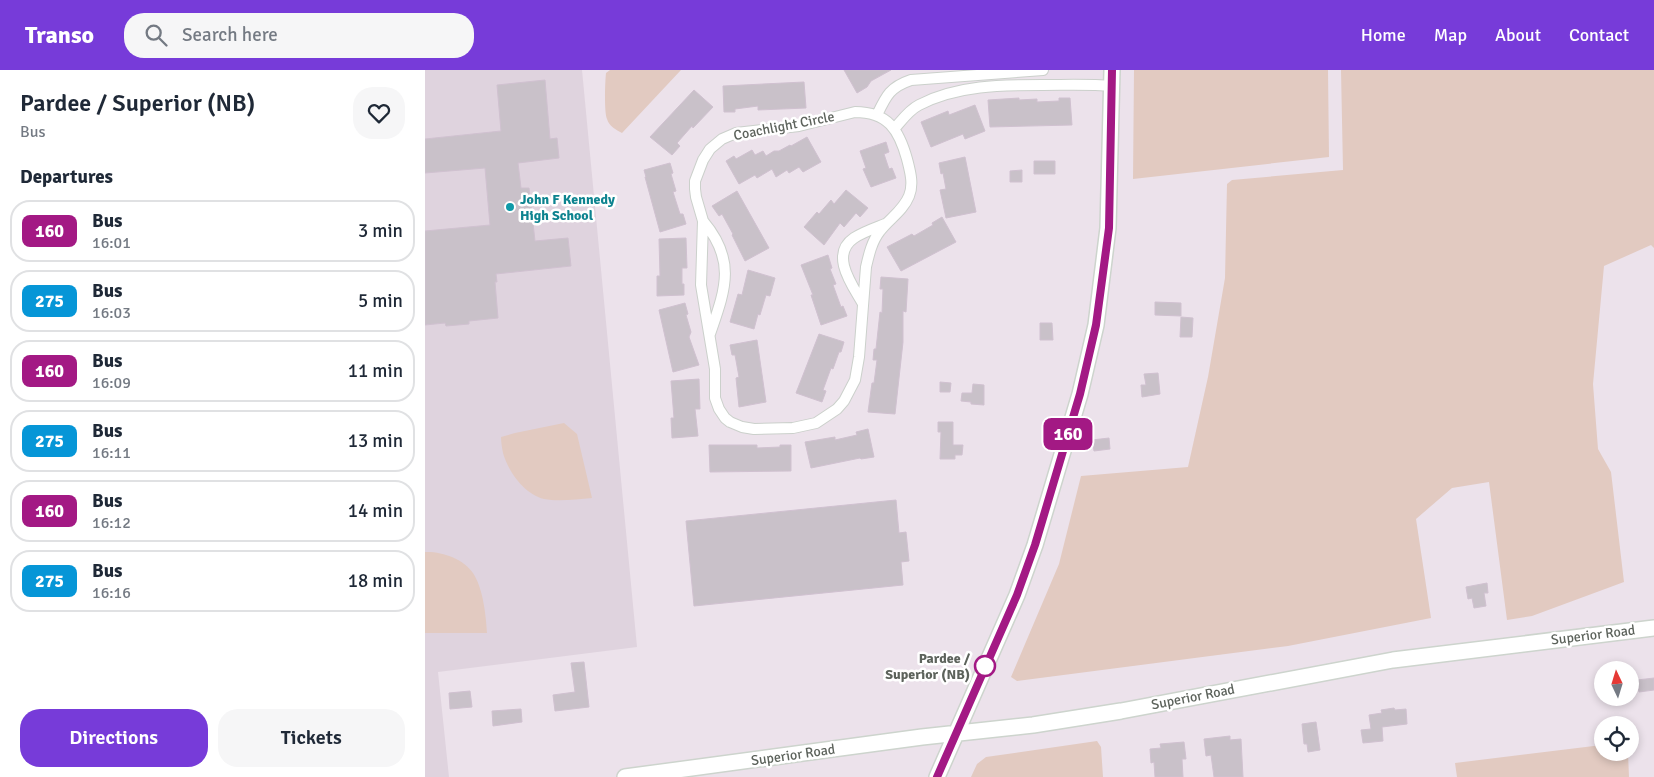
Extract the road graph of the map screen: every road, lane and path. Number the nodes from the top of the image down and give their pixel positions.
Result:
1 (1043, 70) edge
2 (1112, 70) edge
3 (1112, 86) junction
4 (877, 115) junction
5 (895, 128) junction
6 (703, 221) junction
7 (888, 222) junction
8 (863, 304) junction
9 (710, 336) junction
10 (1654, 628) edge
11 (957, 733) junction
12 (625, 777) edge
13 (937, 777) edge

1 - 4 street
2 - 3 main road
3 - 5 street
3 - 11 main road
4 - 5 street
4 - 6 street, Coachlight Circle
5 - 7 street, Coachlight Circle
6 - 9 street, Coachlight Circle
6 - 9 street, Coachlight Circle
7 - 8 street, Coachlight Circle
7 - 8 street, Coachlight Circle
8 - 9 street, Coachlight Circle
10 - 11 main road, Superior Road
11 - 12 main road, Superior Road
11 - 13 main road

